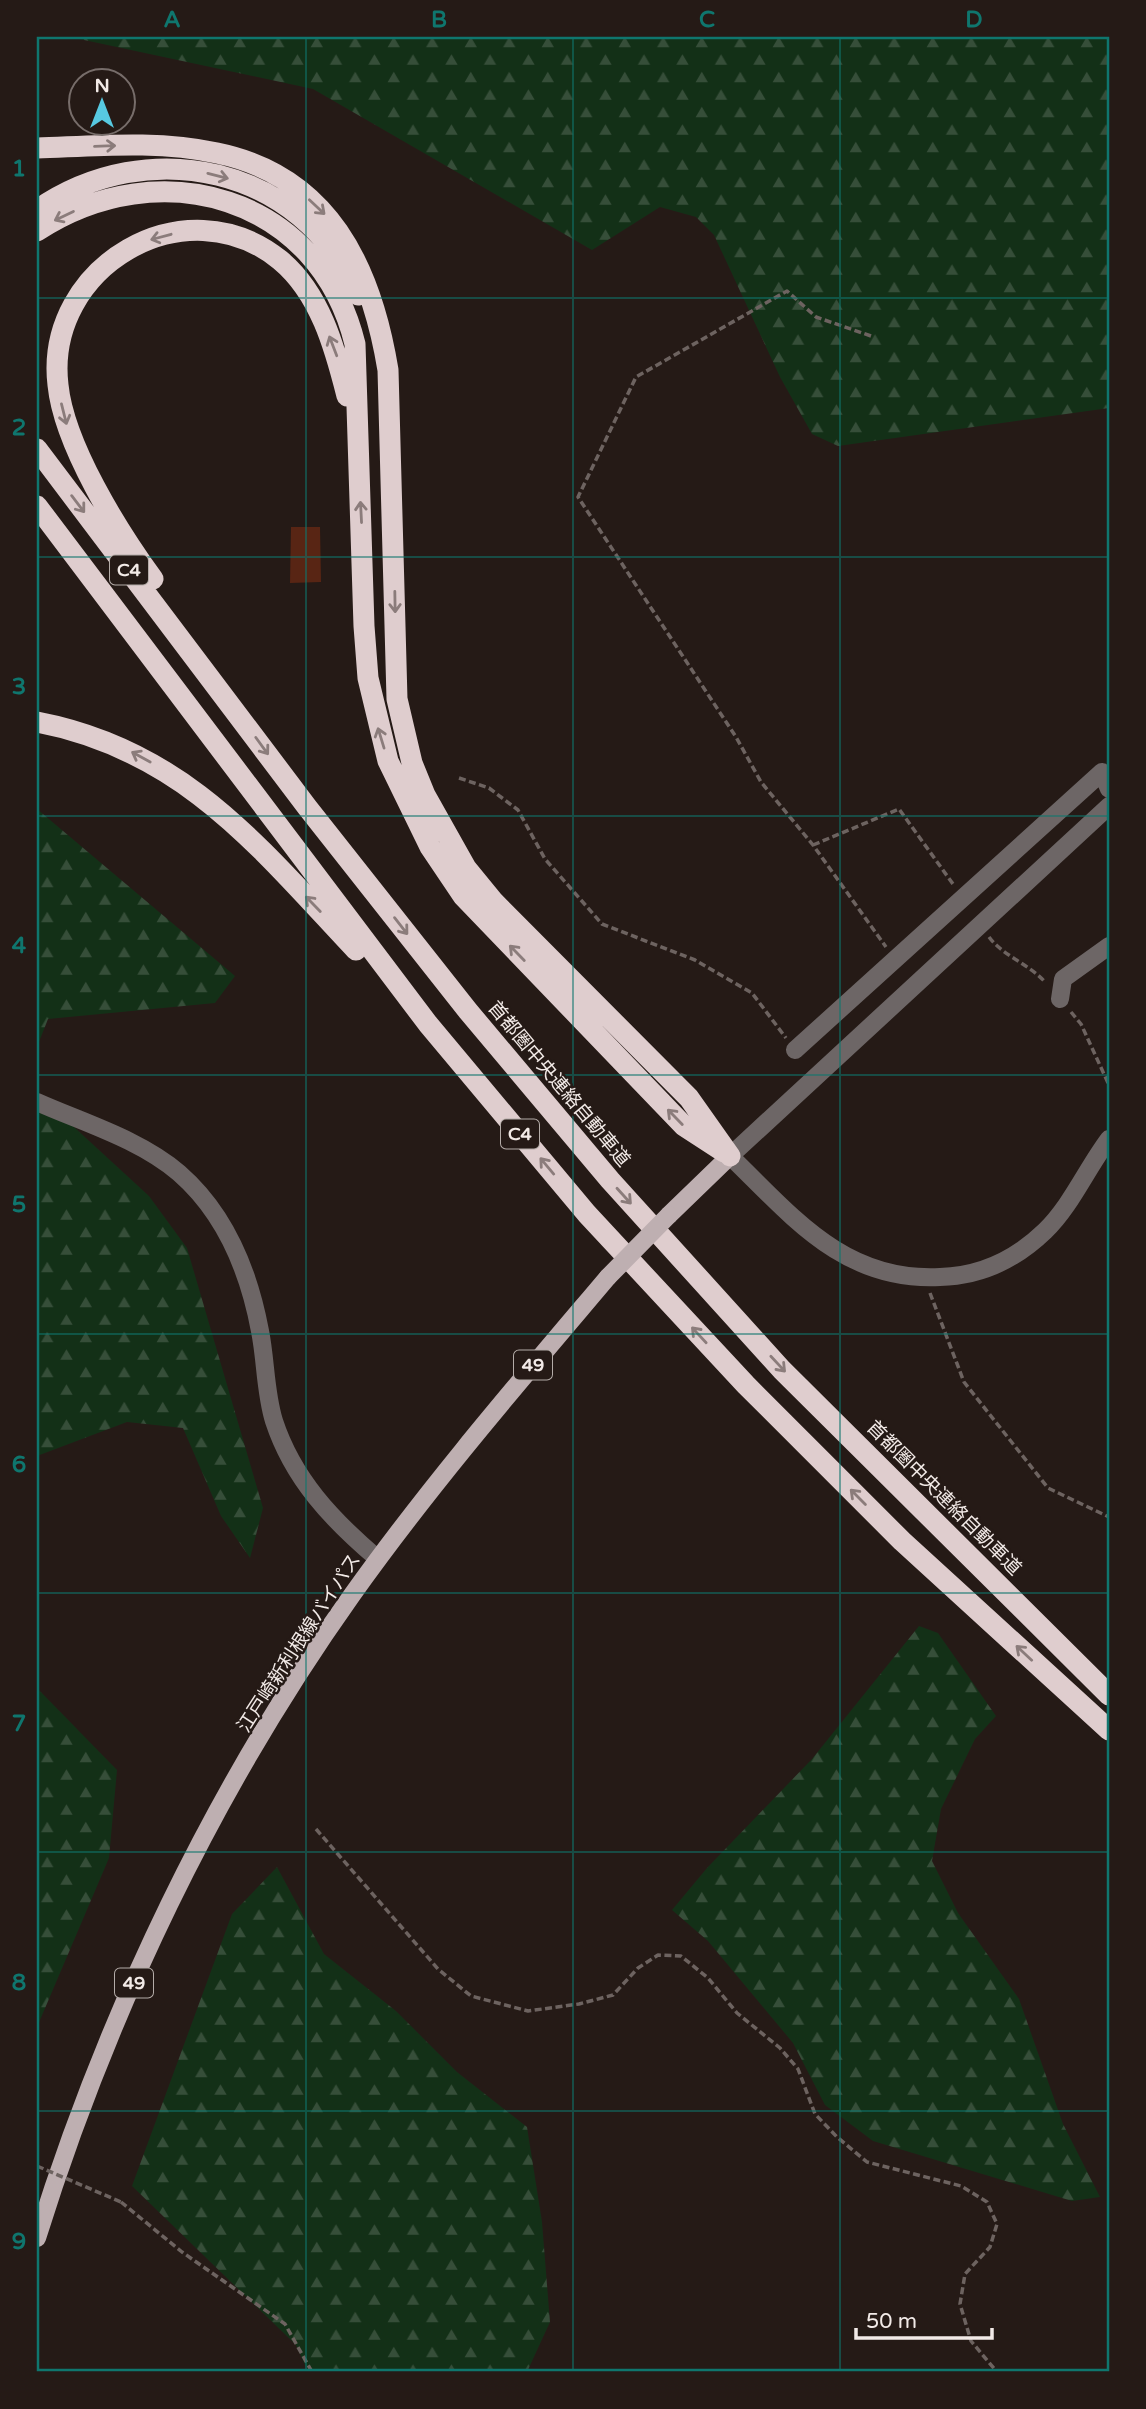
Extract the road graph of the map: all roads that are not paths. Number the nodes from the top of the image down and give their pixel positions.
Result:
1 (37, 148) edge
2 (37, 210) edge
3 (37, 231) edge
4 (357, 435) junction
5 (389, 436) junction
6 (37, 449) edge
7 (37, 506) edge
8 (222, 691) junction
9 (37, 722) edge
10 (1109, 789) edge
11 (415, 798) junction
12 (1109, 806) edge
13 (1109, 946) edge
14 (1060, 999) dead end
15 (428, 1024) junction
16 (795, 1050) road end
17 (37, 1102) edge
18 (1109, 1139) edge
19 (730, 1156) junction
20 (378, 1559) junction
21 (1109, 1695) edge
22 (1109, 1730) edge
23 (37, 2238) edge

1 -> 5 highway
2 -> 5 highway
4 -> 3 highway
4 -> 8 highway
11 -> 4 highway
5 -> 11 highway
6 -> 8 highway, 首都圏中央連絡自動車道 / C4
7 - 15 highway, C4
8 -> 21 highway, 首都圏中央連絡自動車道 / C4
15 -> 9 highway
10 - 16 street
11 - 19 highway
12 - 19 street
13 - 14 street
22 -> 15 highway, C4
17 - 20 street
18 - 19 street
19 - 20 main road, 江戸崎新利根線バイパス / 49, bridge
20 - 23 main road, 江戸崎新利根線バイパス / 49

